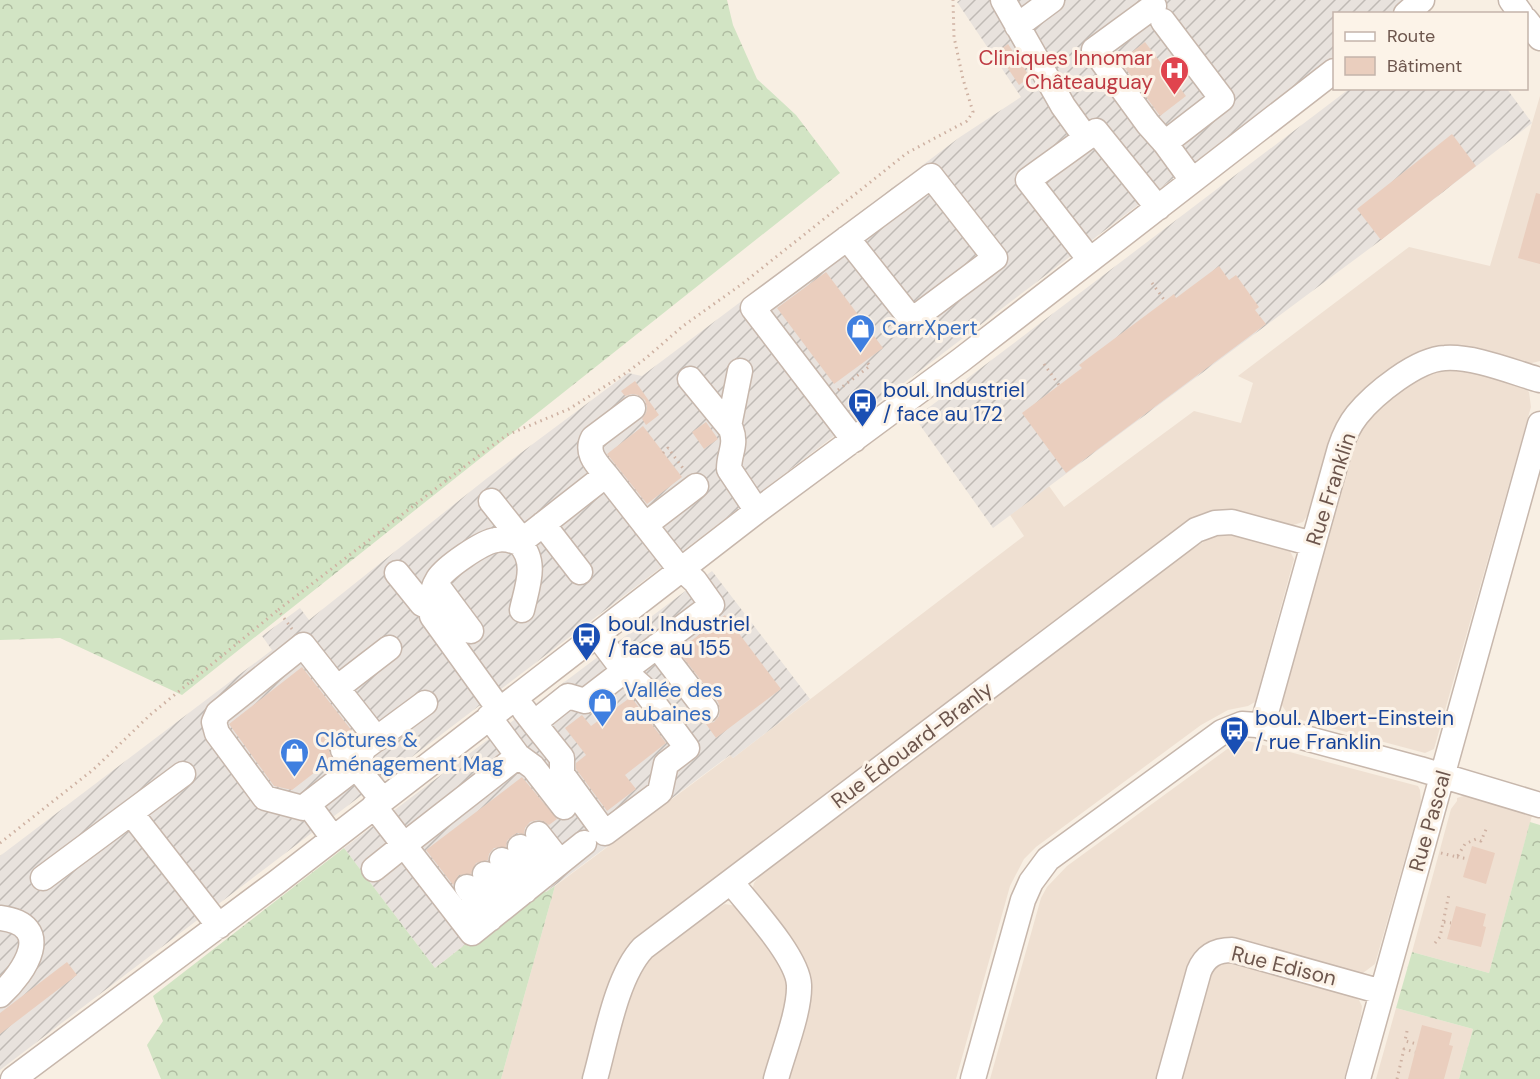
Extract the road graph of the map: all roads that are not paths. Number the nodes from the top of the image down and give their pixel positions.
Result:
1 (1004, 0) edge
2 (1052, 0) edge
3 (1422, 0) edge
4 (1408, 12) edge
5 (1528, 21) edge
6 (1017, 26) junction
7 (1540, 38) edge
8 (1333, 73) edge
9 (1086, 138) junction
10 (1165, 143) junction
11 (1192, 180) junction
12 (1158, 208) junction
13 (847, 238) junction
14 (1090, 260) junction
15 (740, 371) dead end
16 (690, 379) dead end
17 (1540, 380) edge
18 (633, 408) dead end
19 (1540, 424) edge
20 (729, 426) junction
21 (854, 440) junction
22 (606, 475) junction
23 (693, 482) road end
24 (491, 501) dead end
25 (757, 511) junction
26 (543, 524) junction
27 (645, 525) junction
28 (521, 542) junction
29 (1313, 544) junction
30 (682, 569) junction
31 (580, 572) dead end
32 (397, 573) dead end
33 (436, 584) junction
34 (431, 608) junction
35 (522, 610) dead end
36 (471, 631) dead end
37 (597, 635) junction
38 (657, 646) junction
39 (389, 648) dead end
40 (549, 671) junction
41 (624, 671) junction
42 (329, 683) junction
43 (568, 696) junction
44 (424, 703) dead end
45 (501, 708) junction
46 (706, 710) dead end
47 (534, 723) junction
48 (1262, 727) junction
49 (377, 739) junction
50 (518, 756) junction
51 (350, 759) junction
52 (183, 774) dead end
53 (1442, 776) junction
54 (378, 803) junction
55 (308, 804) junction
56 (1540, 805) edge
57 (564, 807) dead end
58 (130, 813) junction
59 (333, 838) junction
60 (584, 843) dead end
61 (404, 845) junction
62 (502, 860) junction
63 (374, 869) dead end
64 (43, 878) dead end
65 (731, 882) junction
66 (525, 891) junction
67 (0, 918) edge
68 (219, 926) junction
69 (1382, 992) junction
70 (0, 995) edge
71 (13, 1079) edge
72 (595, 1079) edge
73 (776, 1079) edge
74 (973, 1079) edge
75 (1168, 1079) edge
76 (1358, 1079) edge

1 - 6 street
2 - 6 street
3 - 4 street
5 - 7 street
6 - 9 street
8 - 11 street
9 - 12 street
9 - 14 street
10 - 10 street
10 - 11 street
11 - 12 street
12 - 14 street
13 - 13 street
13 - 21 street
14 - 21 street
15 - 20 street
16 - 20 street
17 - 29 street, Rue Franklin
18 - 22 street
19 - 53 street, Rue Pascal
20 - 25 street
21 - 25 street
22 - 26 street
22 - 27 street
23 - 27 street
24 - 28 street
25 - 30 street
26 - 28 street
26 - 31 street
27 - 30 street
28 - 33 street
28 - 35 street
29 - 48 street, Rue Franklin
29 - 65 street, Rue Édouard-Branly
30 - 37 street
30 - 38 street
32 - 34 street
33 - 34 street
33 - 36 street
34 - 45 street
37 - 40 street
37 - 41 street
38 - 41 street
38 - 46 street
39 - 42 street
40 - 43 street
40 - 45 street
41 - 43 street
41 - 47 street
42 - 49 street
42 - 55 street
43 - 47 street
44 - 49 street
45 - 47 street
45 - 50 street
45 - 54 street
48 - 53 street
48 - 74 street
49 - 51 street
50 - 57 street
50 - 61 street
51 - 54 street
51 - 55 street
52 - 58 street
53 - 56 street
53 - 69 street, Rue Pascal
54 - 59 street
54 - 61 street
55 - 59 street
58 - 64 street
58 - 68 street
59 - 68 street
60 - 66 street
61 - 63 street
61 - 66 street
62 - 66 street
62 - 66 street
62 - 66 street
65 - 72 street, Rue Édouard-Branly
65 - 73 street
67 - 70 street
68 - 71 street
69 - 75 street, Rue Edison
69 - 76 street, Rue Pascal

